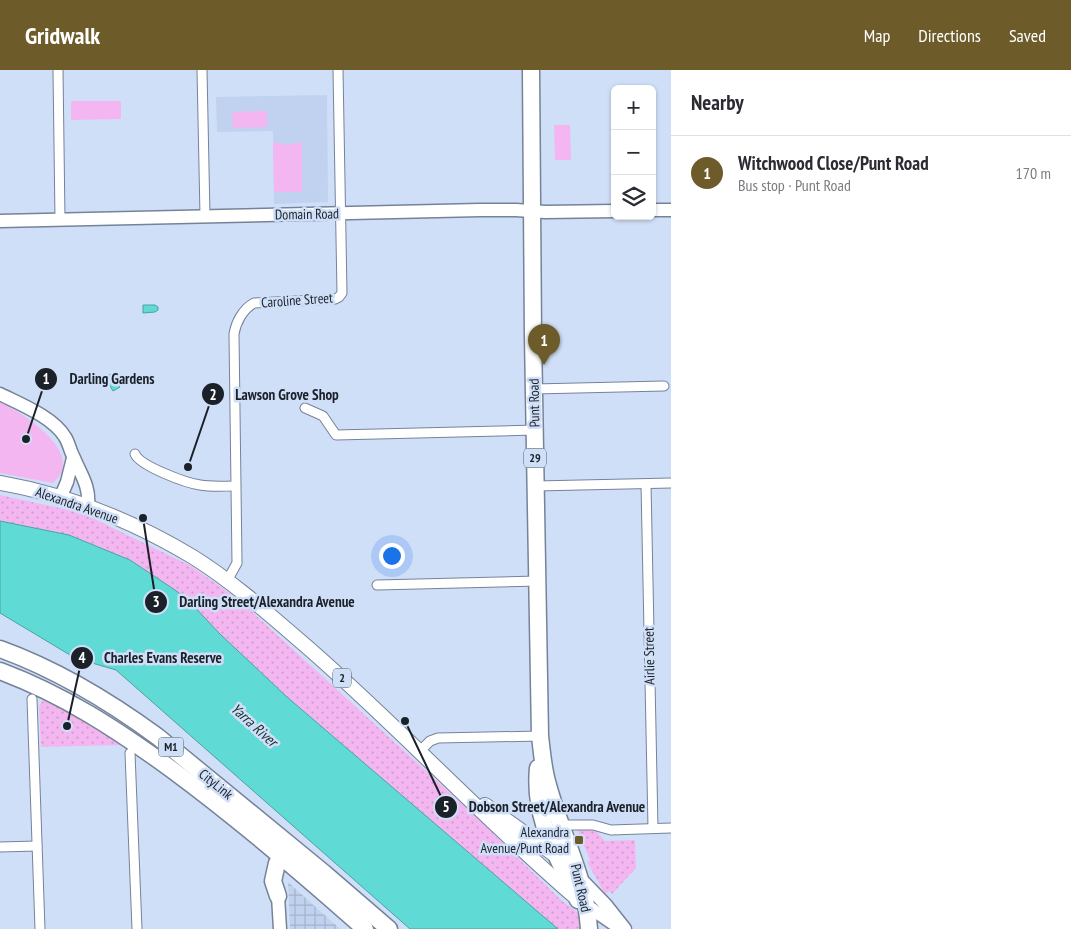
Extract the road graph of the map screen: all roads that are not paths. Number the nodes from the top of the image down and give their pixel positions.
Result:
1 (58, 70) edge
2 (202, 70) edge
3 (338, 70) edge
4 (531, 70) edge
5 (656, 210) edge
6 (671, 210) edge
7 (532, 211) junction
8 (611, 211) edge
9 (340, 213) junction
10 (205, 216) junction
11 (60, 219) junction
12 (0, 221) edge
13 (664, 386) dead end
14 (534, 389) junction
15 (0, 394) edge
16 (305, 408) dead end
17 (535, 430) junction
18 (135, 454) dead end
19 (73, 458) junction
20 (0, 482) edge
21 (671, 483) edge
22 (646, 484) junction
23 (235, 486) junction
24 (536, 486) junction
25 (61, 496) junction
26 (88, 506) junction
27 (227, 581) junction
28 (538, 581) junction
29 (377, 585) dead end
30 (0, 649) edge
31 (0, 671) edge
32 (32, 699) dead end
33 (540, 736) junction
34 (420, 751) junction
35 (130, 753) dead end
36 (164, 764) junction
37 (452, 781) junction
38 (562, 825) junction
39 (653, 828) junction
40 (671, 828) edge
41 (37, 846) junction
42 (0, 847) edge
43 (555, 855) junction
44 (277, 862) junction
45 (579, 877) junction
46 (319, 878) junction
47 (278, 896) joint
48 (581, 902) junction
49 (589, 927) edge
50 (40, 929) edge
51 (137, 929) edge
52 (280, 929) edge
53 (351, 929) edge
54 (366, 929) edge
55 (389, 929) edge
56 (623, 929) edge

1 - 11 street
2 - 10 street
3 - 9 street, Caroline Street
4 - 7 highway, Punt Road / 29
5 - 6 street
7 - 8 street, Domain Road
7 - 9 street, Domain Road
7 - 14 highway, Punt Road / 29
9 - 10 street, Domain Road
9 - 23 street, Caroline Street
10 - 11 street, Domain Road
11 - 12 street, Domain Road
13 - 14 street
14 - 17 highway, Punt Road / 29
15 - 19 street
16 - 17 street
17 - 24 highway, Punt Road / 29
18 - 23 street
19 - 25 street
19 - 26 street
20 - 25 main road, Alexandra Avenue / 2
21 - 22 street
22 - 24 street
22 - 39 street, Airlie Street
23 - 27 street, Caroline Street
24 - 28 highway, Punt Road / 29
25 - 26 main road, Alexandra Avenue / 2
26 - 27 main road, Alexandra Avenue / 2
27 - 34 main road, Alexandra Avenue / 2
28 - 29 street
28 - 33 highway, Punt Road / 29
30 - 46 highway, CityLink / M1
31 - 36 highway, M1
32 - 41 street
33 - 34 street
33 - 38 highway, Punt Road / 29
33 - 43 highway, Punt Road / 29
34 - 37 main road, Alexandra Avenue / 2
35 - 51 street
36 - 44 highway
36 - 46 highway, M1
37 - 43 main road, Alexandra Avenue / 2
37 - 48 main road, Alexandra Avenue / 2
38 - 39 street
38 - 45 highway, Punt Road / 29
39 - 40 street
41 - 42 street
41 - 50 street
43 - 45 highway, Alexandra Avenue / 2
43 - 48 highway, Punt Road / 29
44 - 47 highway
44 - 53 highway
45 - 48 highway, Punt Road / 29
45 - 56 street, Alexandra Avenue / 2
46 - 54 highway, M1
46 - 55 highway, CityLink / M1
47 - 52 street
48 - 49 highway, Punt Road / 29
48 - 56 street, Alexandra Avenue / 2

